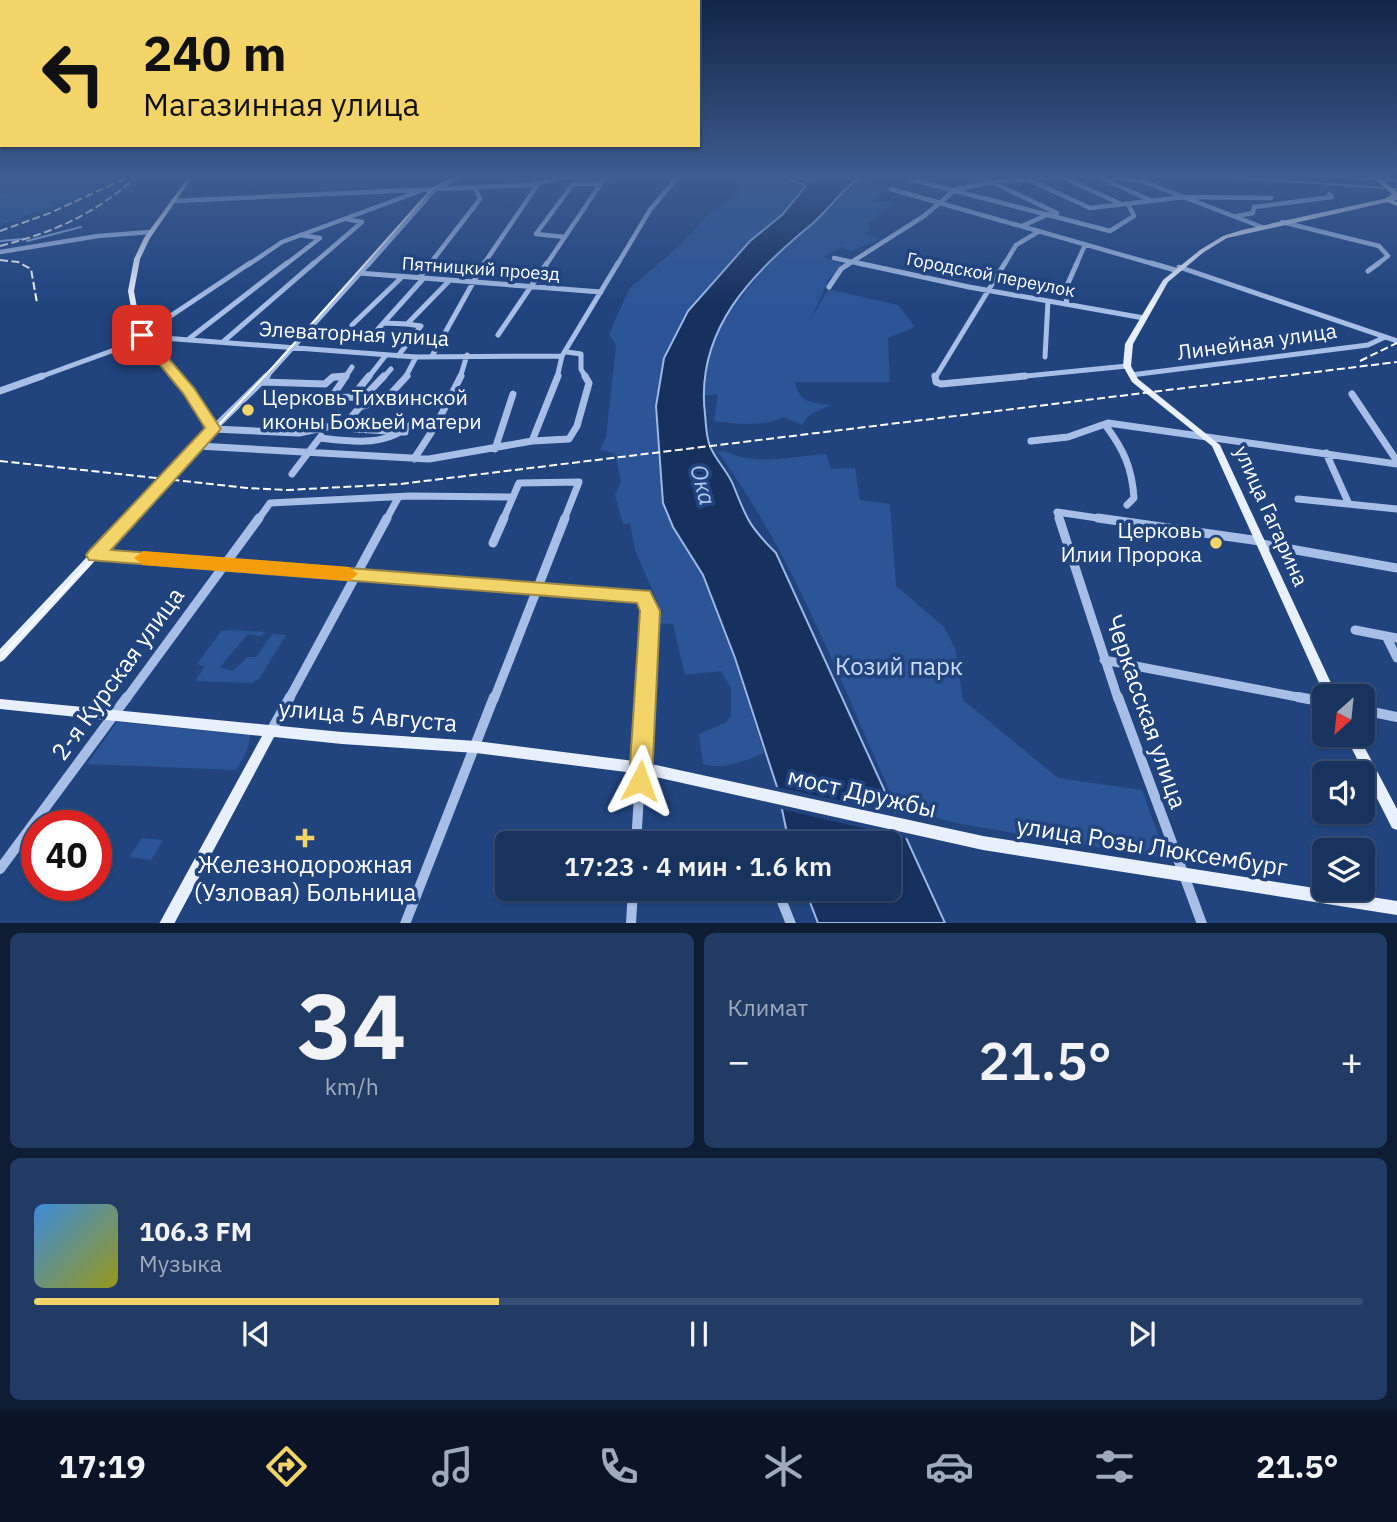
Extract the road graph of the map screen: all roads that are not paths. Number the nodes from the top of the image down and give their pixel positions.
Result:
1 (160, 218) edge
2 (342, 218) joint
3 (409, 218) edge
4 (466, 218) edge
5 (514, 218) edge
6 (548, 218) edge
7 (577, 218) edge
8 (645, 218) edge
9 (919, 218) edge
10 (994, 218) edge
11 (1041, 218) edge
12 (1059, 218) edge
13 (1131, 218) edge
14 (1241, 218) edge
15 (1300, 218) edge
16 (1282, 222) junction
17 (1022, 226) junction
18 (1262, 227) junction
19 (150, 232) junction
20 (1038, 232) junction
21 (299, 234) junction
22 (565, 237) junction
23 (1085, 245) junction
24 (0, 252) edge
25 (834, 258) dead end
26 (853, 262) junction
27 (1177, 269) junction
28 (1368, 271) dead end
29 (359, 274) junction
30 (402, 277) junction
31 (421, 279) junction
32 (449, 281) junction
33 (473, 284) junction
34 (829, 286) dead end
35 (530, 288) junction
36 (988, 290) junction
37 (601, 292) junction
38 (1048, 301) junction
39 (1067, 304) junction
40 (1144, 318) junction
41 (384, 323) junction
42 (407, 324) junction
43 (352, 325) dead end
44 (378, 329) dead end
45 (498, 335) dead end
46 (143, 336) junction
47 (1385, 337) junction
48 (189, 338) junction
49 (224, 341) junction
50 (1397, 341) edge
51 (292, 350) junction
52 (565, 354) junction
53 (386, 355) junction
54 (398, 355) junction
55 (467, 355) junction
56 (432, 356) junction
57 (416, 357) junction
58 (1045, 357) dead end
59 (352, 367) dead end
60 (391, 369) dead end
61 (1129, 370) junction
62 (346, 376) junction
63 (262, 382) junction
64 (0, 391) edge
65 (513, 394) dead end
66 (1352, 394) dead end
67 (352, 397) junction
68 (361, 403) junction
69 (346, 423) junction
70 (435, 423) junction
71 (1106, 426) junction
72 (213, 429) junction
73 (324, 429) junction
74 (405, 432) junction
75 (1209, 436) junction
76 (320, 438) junction
77 (532, 440) junction
78 (1031, 441) dead end
79 (198, 446) junction
80 (495, 449) junction
81 (310, 453) junction
82 (1326, 453) junction
83 (414, 458) junction
84 (1397, 462) edge
85 (179, 467) joint
86 (292, 474) dead end
87 (513, 497) junction
88 (398, 498) junction
89 (1298, 499) dead end
90 (1348, 502) junction
91 (1127, 505) dead end
92 (1397, 509) edge
93 (493, 542) dead end
94 (1261, 543) junction
95 (95, 555) junction
96 (223, 563) junction
97 (1397, 568) edge
98 (357, 574) junction
99 (540, 587) junction
100 (1355, 630) dead end
101 (1386, 636) junction
102 (1397, 638) edge
103 (0, 657) edge
104 (1397, 658) edge
105 (1104, 660) junction
106 (1326, 684) edge
107 (1312, 700) edge
108 (0, 704) edge
109 (1376, 713) edge
110 (116, 715) junction
111 (1397, 717) edge
112 (271, 731) junction
113 (476, 747) junction
114 (1357, 747) edge
115 (642, 768) junction
116 (730, 786) joint
117 (1397, 823) edge
118 (637, 831) edge
119 (984, 843) joint
120 (0, 869) edge
121 (1182, 875) junction
122 (632, 901) edge
123 (782, 901) edge
124 (1397, 908) edge
125 (166, 923) edge
126 (405, 923) edge
127 (631, 923) edge
128 (791, 923) edge
129 (1202, 923) edge

1 - 19 main road
2 - 21 street
2 - 49 street
3 - 29 street
4 - 31 street
5 - 33 street
6 - 22 street
7 - 22 street
8 - 37 street
9 - 26 street
10 - 17 street
11 - 17 street
12 - 13 street
14 - 18 street
15 - 16 main road
16 - 18 main road
16 - 28 street
17 - 20 street
18 - 27 main road
19 - 24 street
19 - 46 main road
20 - 23 street
20 - 36 street
21 - 46 street
21 - 48 street
22 - 35 street
23 - 27 street
23 - 39 street
25 - 26 street, Городской переулок
26 - 34 street
26 - 36 street, Городской переулок
27 - 40 main road
27 - 47 street
29 - 30 street, Пятницкий проезд
29 - 51 street
30 - 31 street, Пятницкий проезд
30 - 43 street
31 - 32 street, Пятницкий проезд
31 - 41 street
32 - 33 street, Пятницкий проезд
32 - 42 street
33 - 35 street, Пятницкий проезд
33 - 56 street
35 - 37 street, Пятницкий проезд
35 - 45 street
36 - 38 street, Городской переулок
36 - 61 street, Линейная улица
37 - 52 street
38 - 39 street, Городской переулок
38 - 58 street
39 - 40 street, Городской переулок
40 - 61 main road
41 - 42 street
41 - 44 street
42 - 54 street
46 - 48 street, Элеваторная улица
46 - 64 street
46 - 72 main road
47 - 50 street
47 - 61 street, Линейная улица
48 - 49 street, Элеваторная улица
49 - 51 street, Элеваторная улица
51 - 53 street, Элеваторная улица
51 - 63 street
52 - 55 street, Элеваторная улица
52 - 77 street
52 - 77 street, Элеваторная улица
53 - 54 street, Элеваторная улица
53 - 67 street
54 - 57 street, Элеваторная улица
55 - 56 street, Элеваторная улица
55 - 70 street
56 - 57 street, Элеваторная улица
57 - 68 street
59 - 62 street
60 - 68 street
61 - 75 main road, улица Гагарина
62 - 63 street
62 - 67 street
63 - 72 street
65 - 80 street
66 - 84 street
67 - 68 street
68 - 69 street
69 - 73 street
69 - 74 street
70 - 74 street
70 - 83 street
71 - 75 street
71 - 78 street
71 - 91 street
72 - 73 street
72 - 79 main road
73 - 76 street
74 - 76 street
75 - 82 street
75 - 94 main road, улица Гагарина
76 - 81 street
77 - 80 street
79 - 81 street
79 - 85 main road
80 - 83 street
81 - 83 street
81 - 86 street
82 - 84 street
82 - 90 street
85 - 95 main road, bridge
87 - 88 street
87 - 93 street
87 - 99 street
88 - 96 street, 2-я Курская улица
88 - 98 street
89 - 90 street
90 - 92 street
94 - 97 street
94 - 105 street, Черкасская улица
94 - 106 main road, улица Гагарина
95 - 96 street
95 - 103 main road
96 - 98 street
96 - 110 street, 2-я Курская улица
98 - 99 street
98 - 112 street
99 - 113 street
99 - 115 street
100 - 101 street
101 - 102 street
101 - 104 street
105 - 107 street
105 - 121 street, Черкасская улица
108 - 110 main road, улица 5 Августа
109 - 111 street
110 - 112 main road, улица 5 Августа
110 - 120 street, 2-я Курская улица
112 - 113 main road, улица 5 Августа
112 - 125 main road
113 - 115 main road, улица 5 Августа
113 - 126 street
114 - 117 main road
115 - 116 main road, улица 5 Августа
115 - 118 street
116 - 119 main road, мост Дружбы
119 - 121 main road, улица Розы Люксембург
121 - 124 main road, улица Розы Люксембург
121 - 129 street, Черкасская улица
122 - 127 street
123 - 128 street

